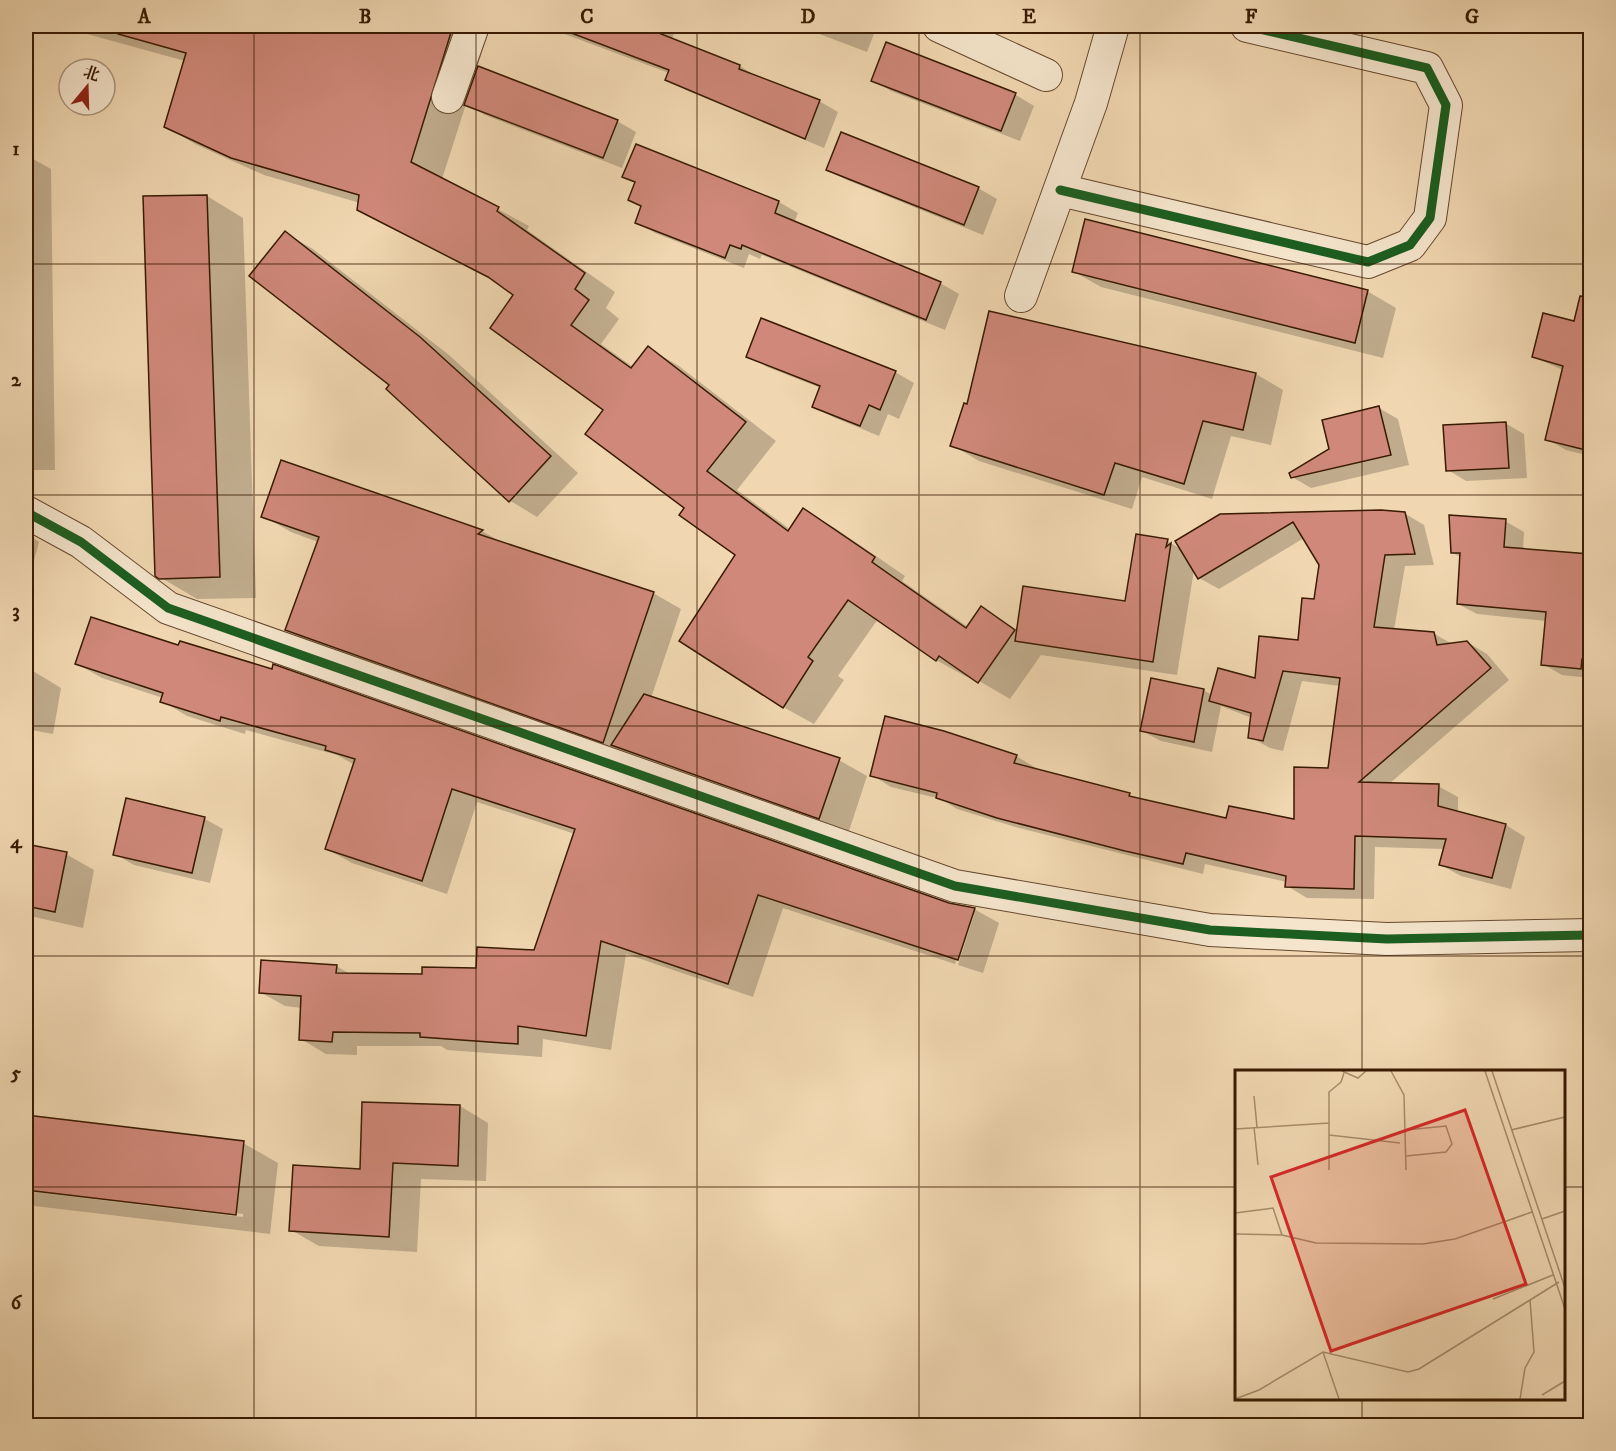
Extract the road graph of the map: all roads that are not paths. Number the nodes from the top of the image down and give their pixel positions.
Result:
1 (473, 26) edge
2 (939, 26) edge
3 (1113, 26) edge
4 (1247, 26) edge
5 (1047, 75) dead end
6 (448, 97) dead end
7 (1060, 190) junction
8 (1021, 296) dead end
9 (26, 512) edge
10 (1590, 935) edge

1 - 6 street
2 - 5 street
3 - 7 street
4 - 7 street
7 - 8 street
9 - 10 street

